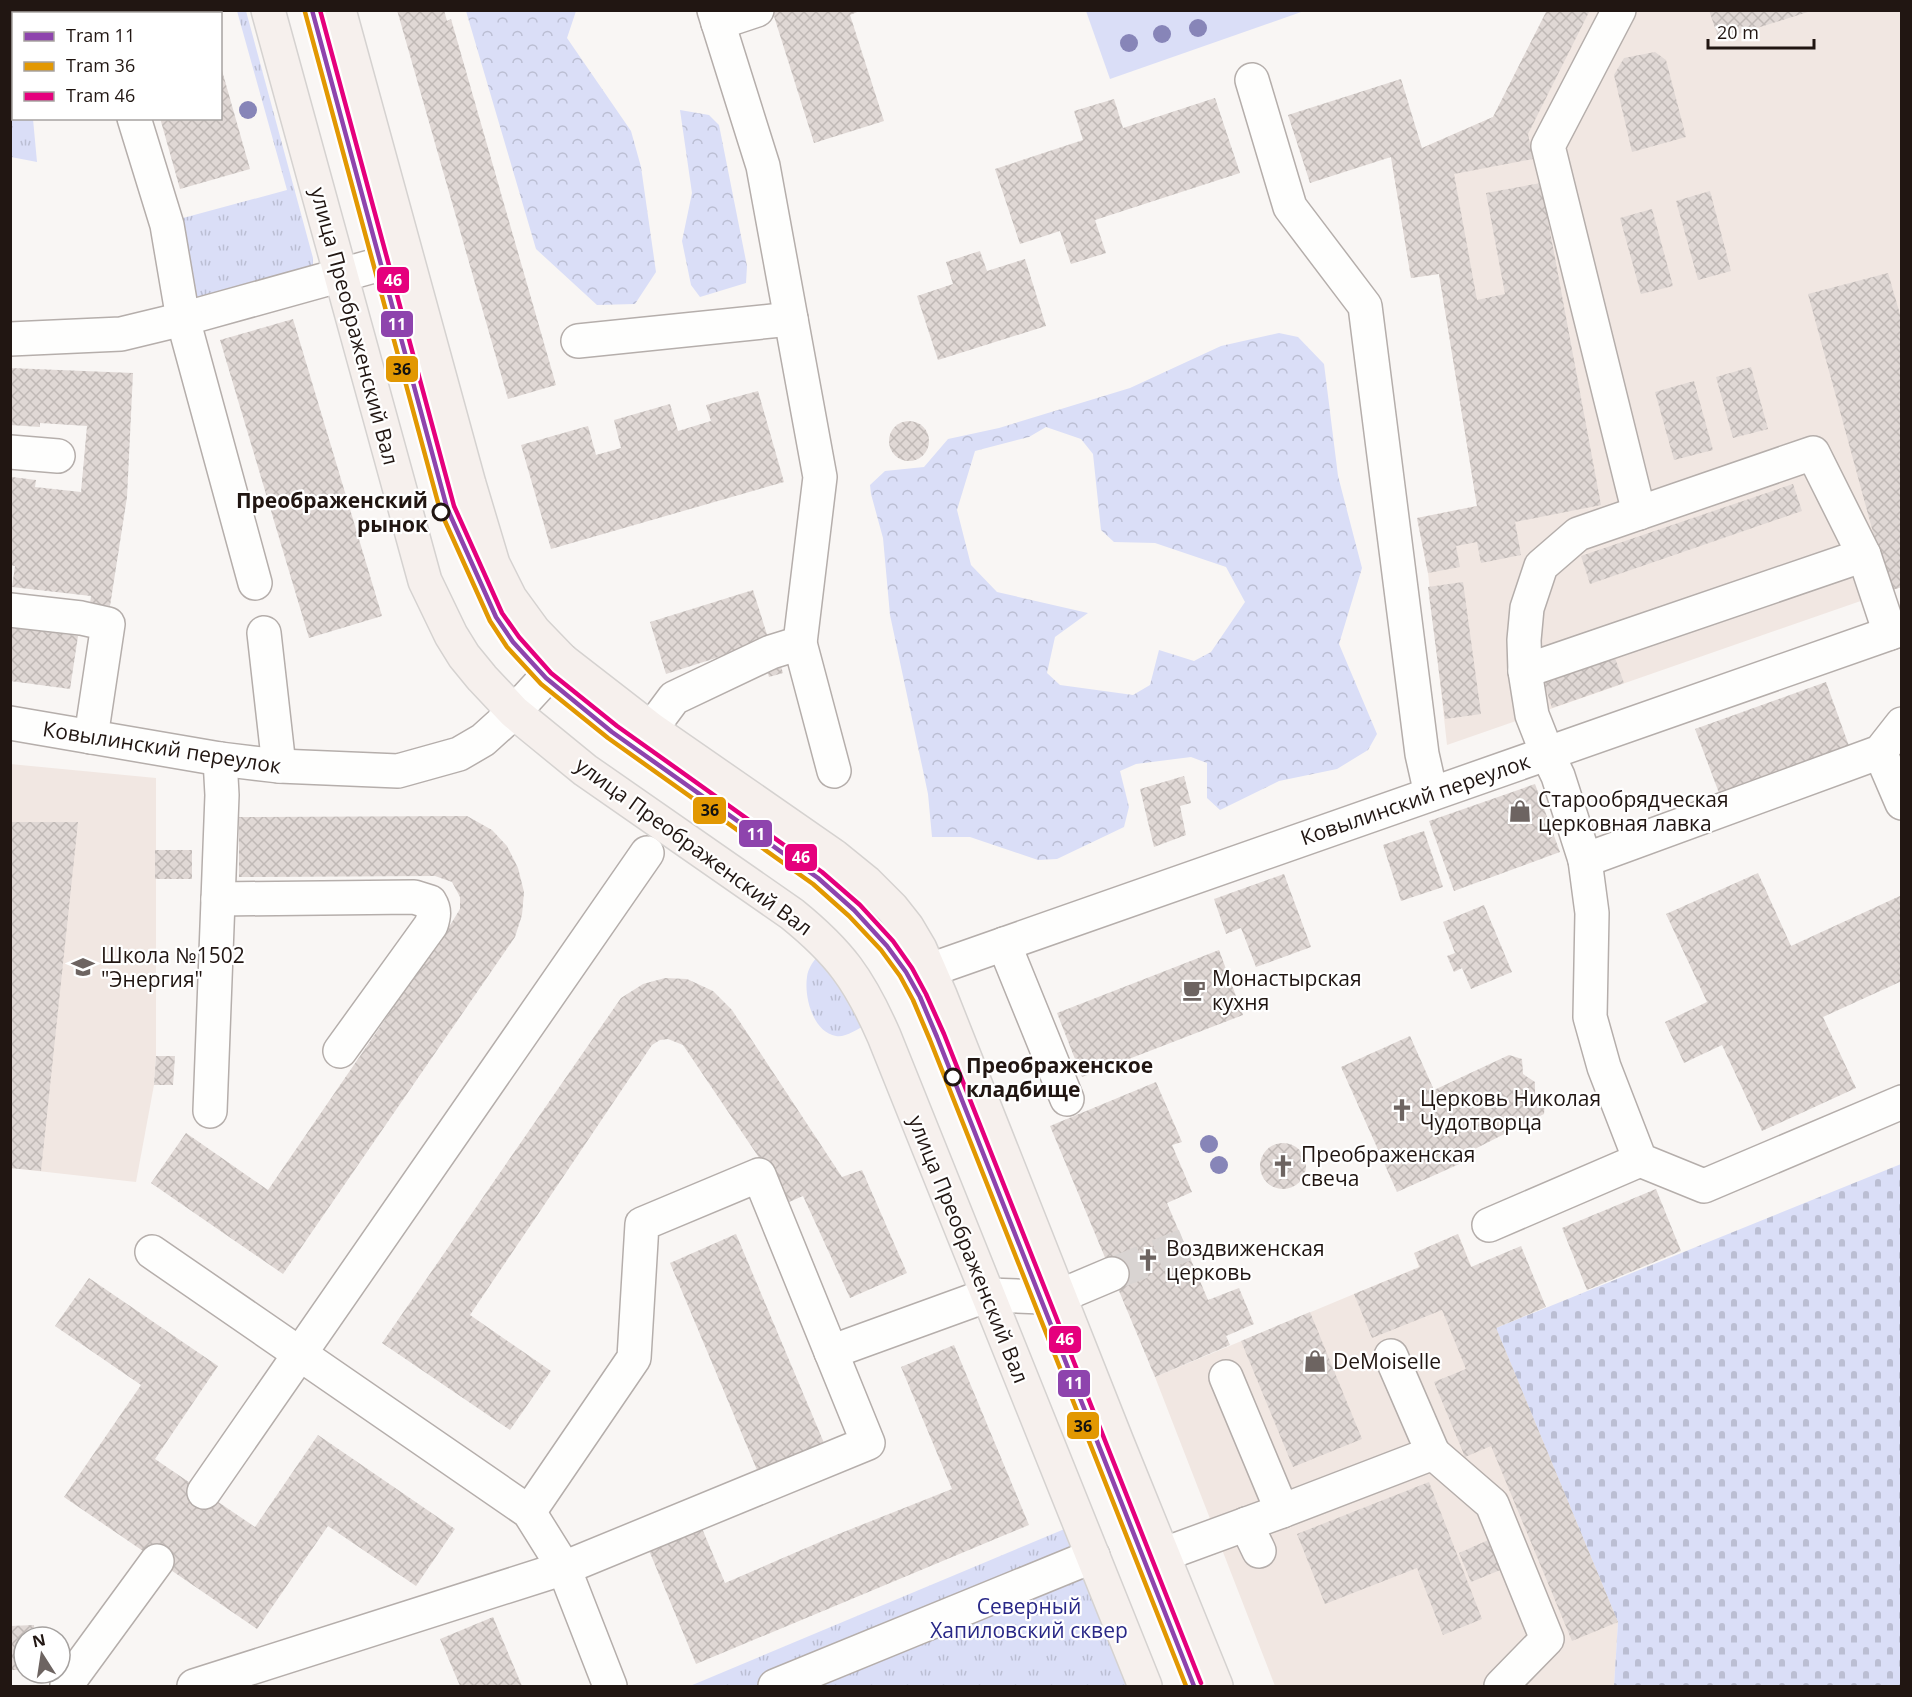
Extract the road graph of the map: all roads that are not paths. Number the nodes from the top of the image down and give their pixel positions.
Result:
1 (268, 10) edge
2 (339, 10) edge
3 (757, 10) edge
4 (1619, 10) edge
5 (716, 17) edge
6 (1252, 80) dead end
7 (135, 120) edge
8 (406, 257) junction
9 (340, 275) junction
10 (183, 319) junction
11 (791, 319) junction
12 (10, 339) edge
13 (578, 341) dead end
14 (10, 452) edge
15 (58, 456) dead end
16 (1640, 513) junction
17 (1864, 555) junction
18 (255, 583) dead end
19 (10, 610) edge
20 (1896, 631) edge
21 (264, 633) dead end
22 (800, 643) junction
23 (562, 660) junction
24 (1525, 671) junction
25 (514, 712) junction
26 (10, 723) edge
27 (1902, 724) edge
28 (651, 729) junction
29 (91, 737) junction
30 (1880, 752) junction
31 (1547, 753) junction
32 (220, 759) junction
33 (279, 766) junction
34 (834, 771) dead end
35 (1431, 794) junction
36 (1902, 803) edge
37 (647, 853) dead end
38 (1585, 860) junction
39 (218, 899) junction
40 (1004, 944) junction
41 (930, 970) junction
42 (340, 1051) dead end
43 (1067, 1099) dead end
44 (1902, 1102) edge
45 (210, 1111) dead end
46 (1640, 1160) junction
47 (1489, 1225) dead end
48 (152, 1252) dead end
49 (1112, 1274) tunnel mouth
50 (988, 1295) junction
51 (1060, 1296) junction
52 (831, 1352) junction
53 (299, 1354) junction
54 (1391, 1356) dead end
55 (1226, 1377) dead end
56 (1433, 1453) junction
57 (204, 1492) dead end
58 (1282, 1510) junction
59 (529, 1512) junction
60 (1093, 1556) junction
61 (1162, 1556) junction
62 (157, 1561) dead end
63 (564, 1568) junction
64 (68, 1686) edge
65 (194, 1686) edge
66 (610, 1686) edge
67 (775, 1686) edge
68 (1145, 1686) edge
69 (1216, 1686) edge
70 (1501, 1686) edge

1 - 9 main road, улица Преображенский Вал
2 - 8 main road
3 - 5 street
4 - 16 street
5 - 11 street
6 - 35 street
7 - 10 street
8 - 9 street
8 - 23 main road
9 - 10 street
9 - 25 main road, улица Преображенский Вал
10 - 12 street
10 - 18 street
11 - 13 street
11 - 22 street
14 - 15 street
16 - 17 street
16 - 24 street
17 - 20 street
17 - 24 street
19 - 29 street
20 - 31 street, Ковылинский переулок
21 - 33 street
22 - 28 street
22 - 34 street
23 - 25 street, Ковылинский переулок
23 - 28 main road
24 - 31 street
25 - 33 street, Ковылинский переулок
25 - 50 main road, улица Преображенский Вал
26 - 29 street, Ковылинский переулок
27 - 30 street
28 - 41 main road
29 - 32 street, Ковылинский переулок
30 - 36 street
30 - 38 street
31 - 35 street, Ковылинский переулок
31 - 38 street
32 - 33 street, Ковылинский переулок
32 - 39 street
35 - 40 street, Ковылинский переулок
37 - 53 street
38 - 46 street
39 - 42 street
39 - 45 street
40 - 41 street, Ковылинский переулок
40 - 43 street
41 - 51 main road
44 - 46 street
46 - 47 street
48 - 53 street
49 - 51 street
50 - 51 street
50 - 52 street
50 - 60 main road, улица Преображенский Вал
51 - 61 main road
52 - 59 street
52 - 63 street
53 - 57 street
53 - 59 street
54 - 56 street
55 - 58 street
56 - 58 street
56 - 70 street
58 - 61 street
59 - 63 street
60 - 67 street
60 - 68 main road, улица Преображенский Вал
61 - 69 main road
62 - 64 street
63 - 65 street
63 - 66 street

